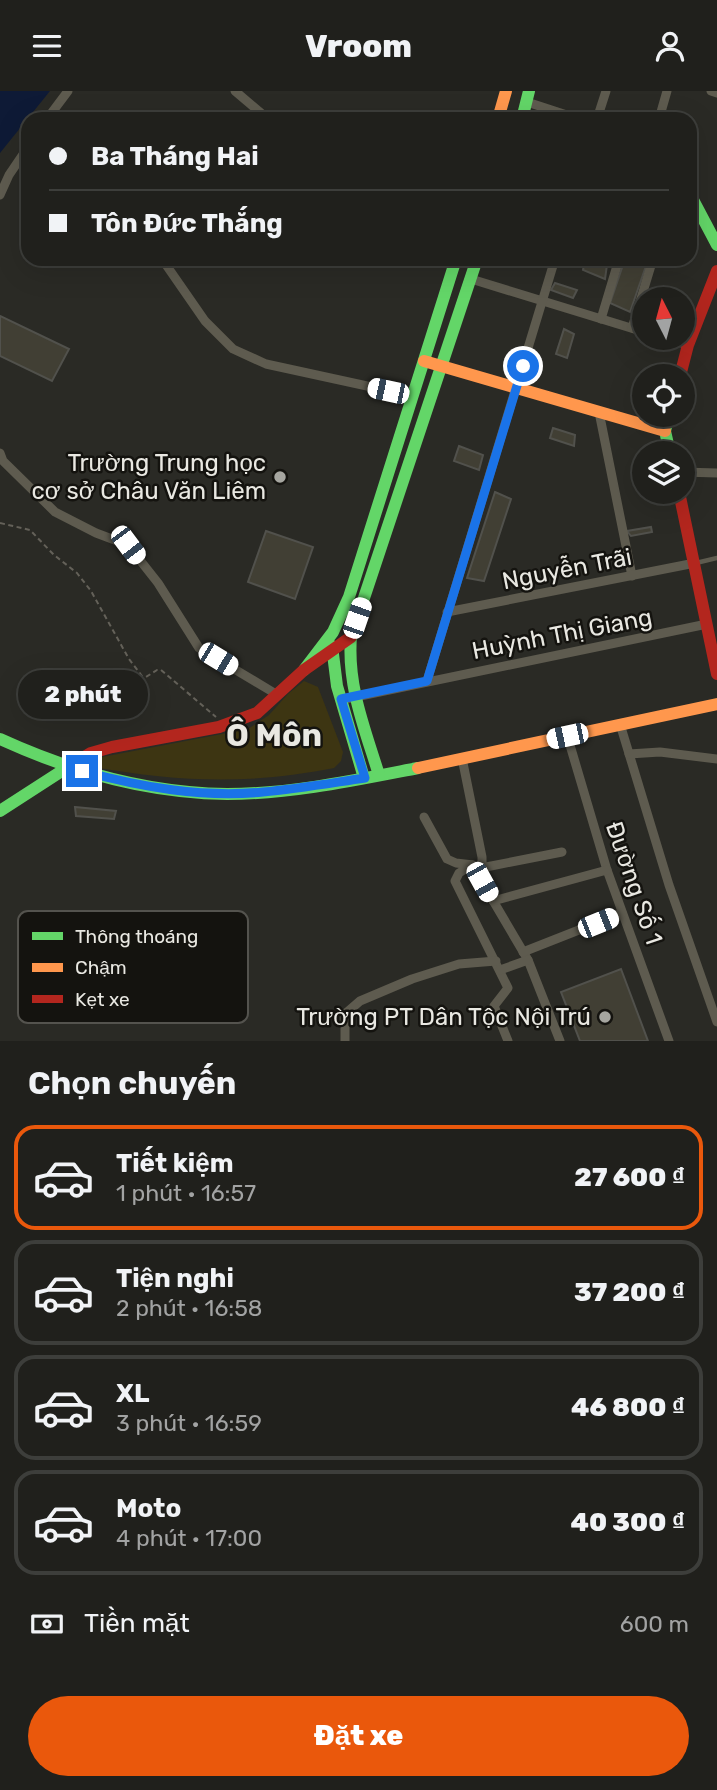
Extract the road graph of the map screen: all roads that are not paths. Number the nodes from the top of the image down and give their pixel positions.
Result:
1 (68, 91) edge
2 (235, 91) edge
3 (506, 91) edge
4 (606, 91) edge
5 (667, 91) edge
6 (711, 91) edge
7 (717, 93) edge
8 (528, 97) edge
9 (52, 112) edge
10 (260, 112) edge
11 (500, 112) edge
12 (563, 112) edge
13 (599, 112) edge
14 (661, 112) edge
15 (21, 157) edge
16 (0, 195) edge
17 (697, 207) edge
18 (717, 245) edge
19 (167, 266) edge
20 (454, 266) edge
21 (475, 266) edge
22 (553, 266) edge
23 (617, 266) edge
24 (651, 266) edge
25 (717, 271) edge
26 (471, 279) junction
27 (644, 287) edge
28 (542, 301) junction
29 (601, 319) junction
30 (695, 327) edge
31 (632, 328) edge
32 (424, 361) junction
33 (443, 366) junction
34 (516, 387) junction
35 (413, 396) junction
36 (599, 412) junction
37 (666, 427) edge
38 (665, 431) junction
39 (667, 441) edge
40 (0, 453) edge
41 (695, 472) edge
42 (717, 473) edge
43 (682, 504) edge
44 (717, 558) edge
45 (695, 563) junction
46 (632, 576) junction
47 (447, 612) junction
48 (708, 624) junction
49 (333, 632) junction
50 (351, 637) junction
51 (332, 650) junction
52 (304, 670) junction
53 (717, 674) edge
54 (427, 681) junction
55 (337, 686) junction
56 (276, 694) junction
57 (355, 695) junction
58 (341, 699) junction
59 (717, 704) edge
60 (620, 724) junction
61 (567, 736) junction
62 (0, 739) edge
63 (629, 754) junction
64 (462, 758) junction
65 (717, 759) edge
66 (68, 767) junction
67 (379, 775) junction
68 (365, 778) junction
69 (0, 811) edge
70 (424, 817) dead end
71 (562, 852) dead end
72 (478, 866) junction
73 (607, 870) junction
74 (493, 901) junction
75 (622, 913) junction
76 (526, 956) junction
77 (498, 965) junction
78 (717, 1023) edge
79 (345, 1041) edge
80 (508, 1041) edge
81 (560, 1041) edge
82 (669, 1041) edge

1 - 9 street
2 - 10 street
3 - 11 main road
4 - 13 street
5 - 14 street
6 - 7 street
8 - 12 street
15 - 16 street
17 - 18 main road
19 - 35 street
20 - 32 main road
21 - 26 main road
22 - 28 street
23 - 29 street
24 - 27 street
25 - 30 main road
26 - 28 street
26 - 33 main road
28 - 29 street
28 - 34 street
29 - 31 street
32 - 33 main road
32 - 35 main road
33 - 34 main road
33 - 50 main road
34 - 36 main road
34 - 47 street
35 - 49 main road
36 - 38 main road
36 - 46 street
37 - 38 main road
38 - 39 main road
40 - 56 street
41 - 42 street
43 - 45 main road
44 - 45 lane
45 - 46 street, Nguyễn Trãi
45 - 48 main road
46 - 47 street, Nguyễn Trãi
47 - 54 street
48 - 53 main road
48 - 54 street, Huỳnh Thị Giang
49 - 51 main road
49 - 52 main road
50 - 51 main road
50 - 57 main road
51 - 52 main road
51 - 55 main road
52 - 55 main road
52 - 56 main road
54 - 57 street, Huỳnh Thị Giang
55 - 58 main road
56 - 66 main road
57 - 58 street, Huỳnh Thị Giang
57 - 67 main road
58 - 68 main road
59 - 60 main road
60 - 61 main road
60 - 63 street
61 - 64 main road
61 - 73 street, Đường Số 1
62 - 66 main road
63 - 65 street
63 - 78 street
64 - 67 main road
64 - 72 street
66 - 68 main road
66 - 69 main road
67 - 68 main road
70 - 72 street
71 - 72 street
72 - 74 street
72 - 77 street
73 - 74 street
73 - 75 street, Đường Số 1
74 - 76 street
75 - 76 street
75 - 82 street, Đường Số 1
76 - 77 street
76 - 81 street
77 - 79 street
77 - 80 street

